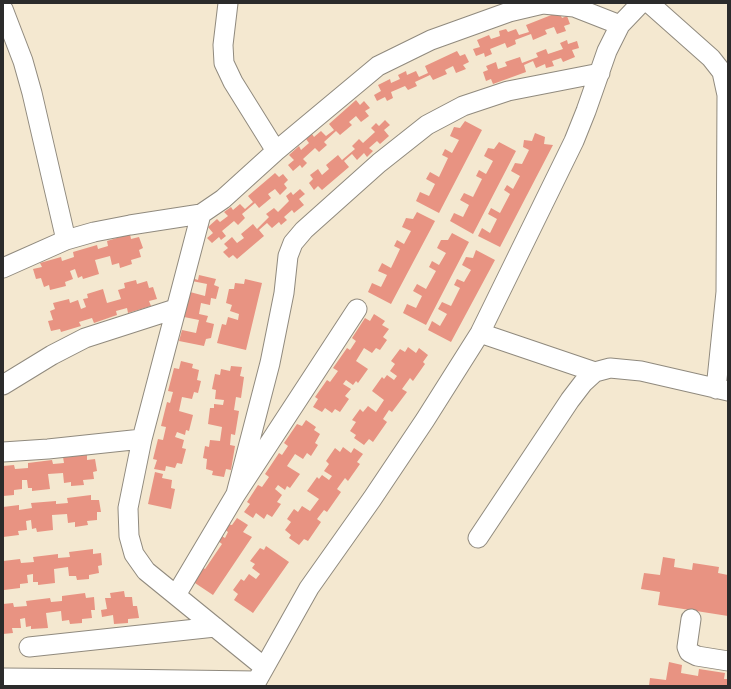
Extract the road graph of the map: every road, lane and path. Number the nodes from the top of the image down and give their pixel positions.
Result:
1 (228, 3) edge
2 (649, 3) edge
3 (3, 9) edge
4 (628, 11) edge
5 (725, 69) edge
6 (600, 72) junction
7 (727, 95) edge
8 (276, 151) junction
9 (727, 190) edge
10 (201, 214) junction
11 (66, 240) junction
12 (3, 268) edge
13 (727, 292) edge
14 (175, 309) junction
15 (357, 309) dead end
16 (480, 333) junction
17 (595, 372) junction
18 (3, 385) edge
19 (722, 390) edge
20 (142, 439) junction
21 (3, 452) edge
22 (236, 494) junction
23 (478, 538) dead end
24 (176, 595) junction
25 (691, 619) dead end
26 (215, 627) junction
27 (29, 646) dead end
28 (728, 662) edge
29 (3, 678) edge
30 (258, 678) edge

1 - 8 street
2 - 5 street
3 - 11 street
4 - 6 street
4 - 8 street
5 - 7 street
6 - 16 street
6 - 22 street
7 - 9 street
8 - 10 street
9 - 13 street
10 - 11 street
10 - 14 street
11 - 12 street
13 - 19 street
14 - 18 street
14 - 20 street
15 - 22 street
16 - 17 street
16 - 30 street
17 - 19 street
17 - 23 street
20 - 21 street
20 - 24 street
22 - 24 street
24 - 26 street
25 - 28 street
26 - 27 street
26 - 30 street
29 - 30 street

